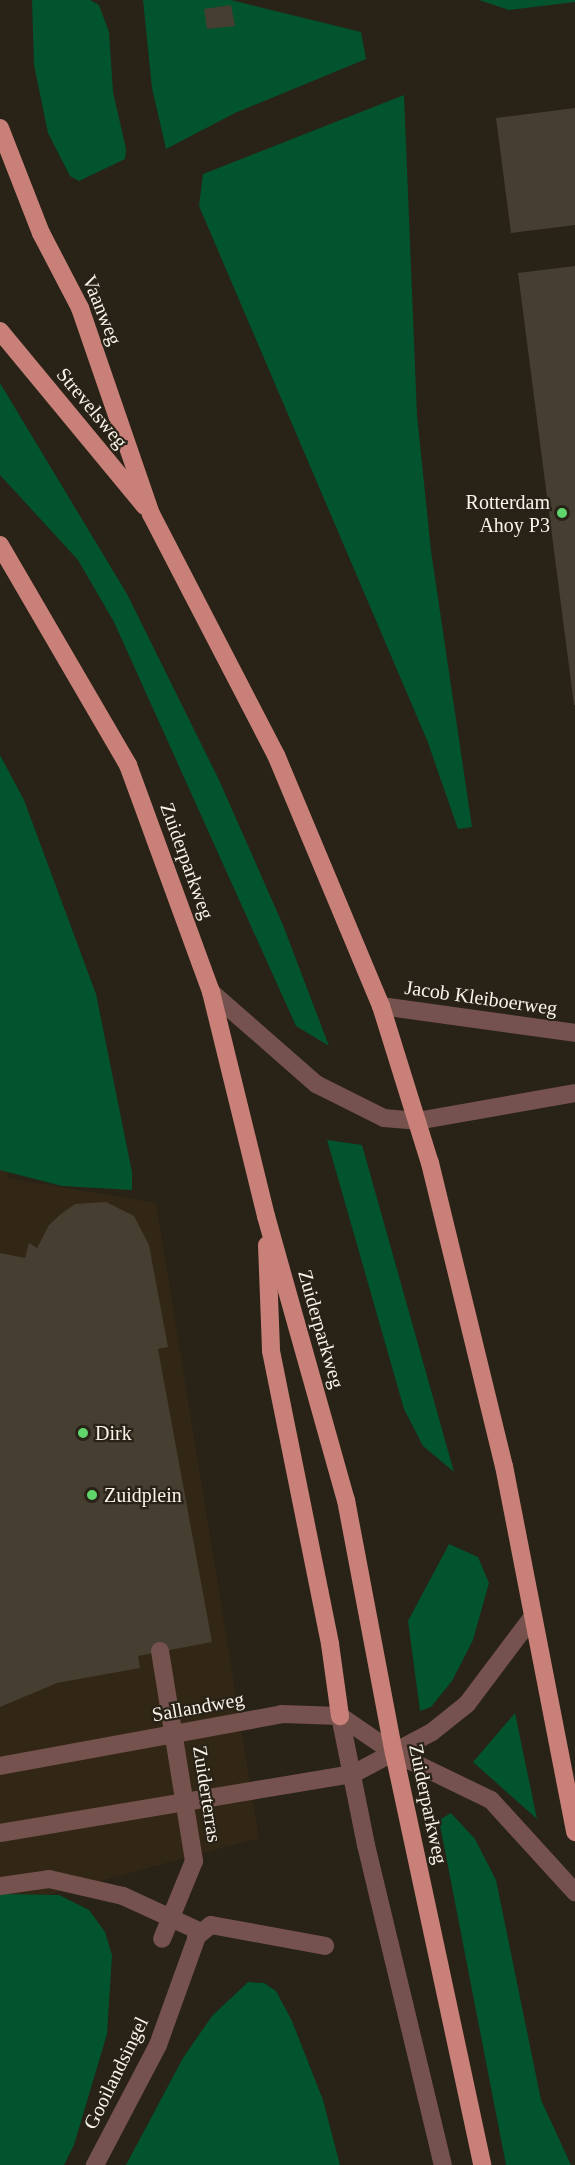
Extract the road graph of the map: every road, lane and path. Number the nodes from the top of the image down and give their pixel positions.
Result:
1 (0, 128) edge
2 (0, 331) edge
3 (152, 514) junction
4 (0, 545) edge
5 (211, 992) junction
6 (381, 1006) junction
7 (575, 1033) edge
8 (575, 1093) edge
9 (417, 1121) junction
10 (266, 1216) junction
11 (533, 1616) junction
12 (160, 1652) dead end
13 (340, 1716) junction
14 (394, 1753) junction
15 (0, 1766) edge
16 (353, 1774) junction
17 (575, 1832) edge
18 (0, 1833) edge
19 (0, 1886) edge
20 (575, 1892) edge
21 (197, 1934) junction
22 (162, 1939) dead end
23 (325, 1947) dead end
24 (95, 2165) edge
25 (443, 2165) edge
26 (482, 2165) edge

1 - 3 main road, Vaanweg
2 - 3 main road, Strevelsweg
3 - 6 main road
4 - 5 main road, Zuiderparkweg
5 - 9 street
5 - 10 main road, Zuiderparkweg
6 - 7 street, Jacob Kleiboerweg
6 - 9 main road
8 - 9 street
9 - 11 main road
10 - 13 main road
10 - 14 main road, Zuiderparkweg
11 - 14 street
11 - 17 main road
12 - 22 street, Zuiderterras, bridge
13 - 14 street
13 - 15 street, Sallandweg
13 - 16 street
14 - 16 street
14 - 20 street
14 - 26 main road, Zuiderparkweg
16 - 18 street
16 - 25 street
19 - 21 street
21 - 23 street
21 - 24 street, Gooilandsingel

